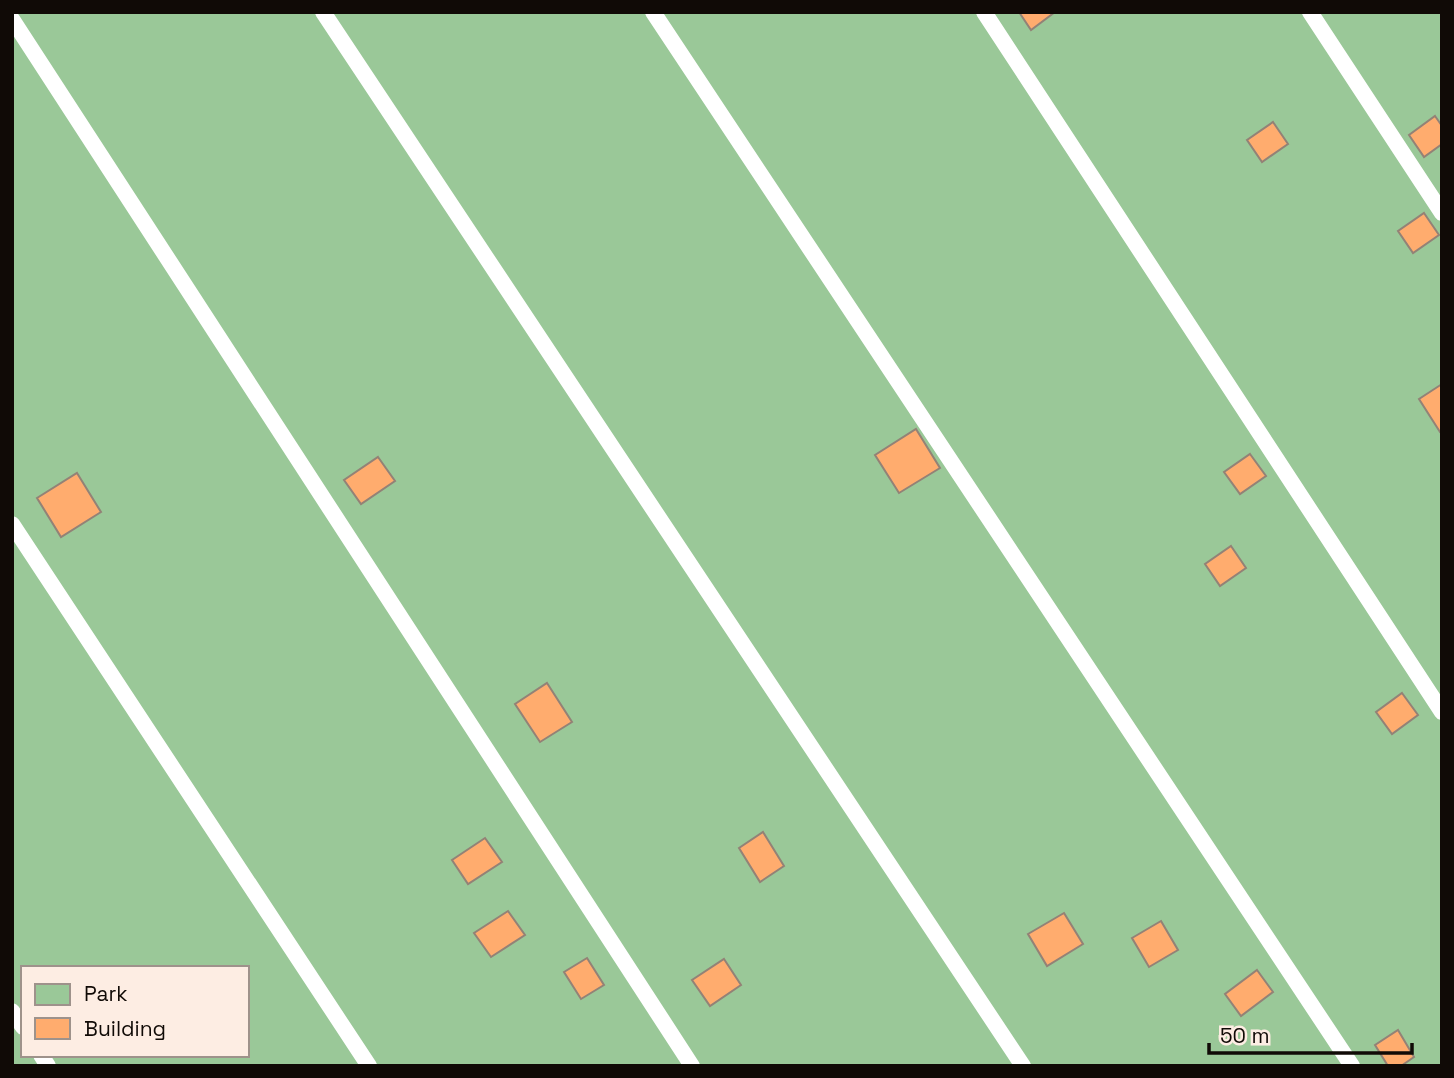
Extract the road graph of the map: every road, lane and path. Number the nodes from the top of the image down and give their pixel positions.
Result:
1 (323, 12) edge
2 (653, 12) edge
3 (984, 12) edge
4 (1310, 12) edge
5 (12, 19) edge
6 (1442, 213) edge
7 (12, 524) edge
8 (1442, 712) edge
9 (369, 1066) edge
10 (692, 1066) edge
11 (1023, 1066) edge
12 (1352, 1066) edge

1 - 11 lane
2 - 12 lane
3 - 8 lane
4 - 6 lane
5 - 10 lane
7 - 9 lane

